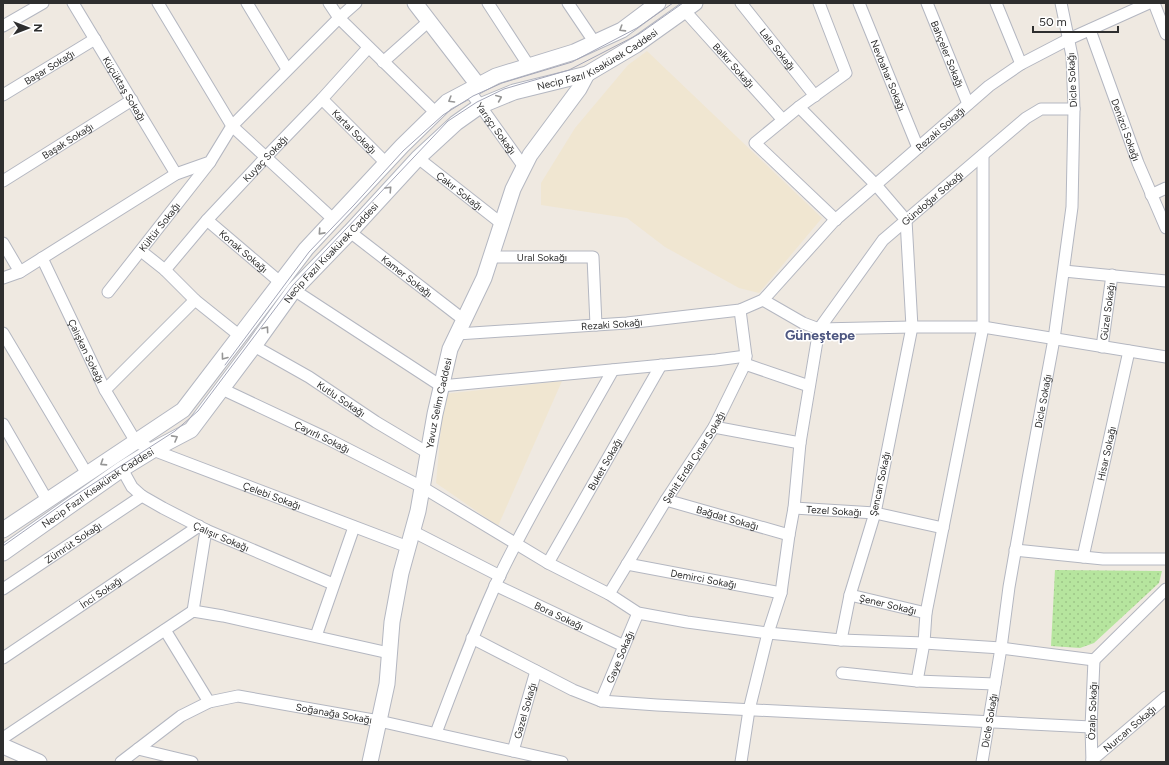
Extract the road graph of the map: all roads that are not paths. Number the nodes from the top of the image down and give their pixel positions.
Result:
1 (43, 3) edge
2 (73, 3) edge
3 (158, 3) edge
4 (247, 3) edge
5 (329, 3) edge
6 (356, 3) edge
7 (415, 3) edge
8 (488, 3) edge
9 (568, 3) edge
10 (741, 3) edge
11 (819, 3) edge
12 (859, 3) edge
13 (927, 3) edge
14 (996, 3) edge
15 (1062, 3) edge
16 (1149, 3) edge
17 (1154, 3) edge
18 (655, 4) edge
19 (690, 7) edge
20 (338, 18) junction
21 (429, 21) junction
22 (3, 26) edge
23 (1090, 30) junction
24 (1166, 34) edge
25 (95, 39) junction
26 (1069, 39) junction
27 (594, 43) junction
28 (368, 48) junction
29 (383, 62) junction
30 (1021, 64) junction
31 (529, 66) junction
32 (288, 69) junction
33 (587, 74) junction
34 (473, 88) junction
35 (3, 95) edge
36 (815, 96) junction
37 (322, 99) junction
38 (132, 100) junction
39 (968, 104) junction
40 (480, 106) junction
41 (799, 107) junction
42 (1074, 109) junction
43 (436, 113) junction
44 (783, 120) junction
45 (232, 126) junction
46 (918, 148) junction
47 (983, 155) junction
48 (266, 157) junction
49 (418, 158) junction
50 (210, 162) junction
51 (386, 163) junction
52 (524, 167) junction
53 (176, 174) junction
54 (3, 181) edge
55 (876, 185) junction
56 (1166, 188) edge
57 (1151, 195) junction
58 (333, 219) junction
59 (207, 220) junction
60 (836, 220) junction
61 (906, 220) junction
62 (502, 224) junction
63 (1166, 228) edge
64 (350, 232) junction
65 (3, 243) edge
66 (141, 251) junction
67 (491, 257) junction
68 (42, 258) junction
69 (165, 270) junction
70 (1064, 271) junction
71 (20, 272) junction
72 (1112, 275) junction
73 (3, 278) edge
74 (1166, 281) edge
75 (280, 282) junction
76 (294, 290) junction
77 (108, 292) dead end
78 (195, 300) junction
79 (763, 300) junction
80 (740, 310) junction
81 (464, 320) junction
82 (596, 325) junction
83 (912, 327) junction
84 (983, 328) junction
85 (819, 329) junction
86 (3, 333) edge
87 (457, 334) junction
88 (240, 336) junction
89 (1054, 339) junction
90 (254, 346) junction
91 (1102, 347) junction
92 (1129, 351) junction
93 (1166, 357) edge
94 (746, 360) junction
95 (661, 365) junction
96 (613, 370) junction
97 (441, 386) junction
98 (809, 386) junction
99 (222, 389) junction
100 (106, 390) junction
101 (3, 424) edge
102 (714, 426) junction
103 (136, 442) junction
104 (800, 443) junction
105 (153, 450) junction
106 (428, 453) junction
107 (122, 470) junction
108 (87, 474) junction
109 (422, 487) junction
110 (142, 496) junction
111 (47, 500) junction
112 (666, 500) junction
113 (794, 508) junction
114 (875, 514) junction
115 (4, 526) edge
116 (354, 527) junction
117 (202, 528) junction
118 (943, 528) junction
119 (412, 531) junction
120 (788, 535) junction
121 (516, 544) junction
122 (408, 546) junction
123 (1016, 550) junction
124 (3, 553) edge
125 (1083, 557) junction
126 (1166, 558) edge
127 (548, 563) junction
128 (627, 564) junction
129 (498, 580) junction
130 (333, 584) junction
131 (3, 589) edge
132 (1166, 589) edge
133 (781, 593) junction
134 (609, 594) junction
135 (850, 595) junction
136 (193, 611) junction
137 (638, 613) junction
138 (926, 613) junction
139 (165, 630) junction
140 (768, 633) junction
141 (316, 636) junction
142 (472, 638) junction
143 (841, 640) junction
144 (924, 643) junction
145 (624, 646) junction
146 (1001, 648) junction
147 (389, 653) junction
148 (3, 658) edge
149 (1094, 660) junction
150 (536, 671) junction
151 (842, 673) dead end
152 (917, 681) junction
153 (995, 684) junction
154 (1166, 697) edge
155 (601, 701) junction
156 (209, 702) junction
157 (749, 710) junction
158 (379, 721) junction
159 (989, 721) junction
160 (1091, 727) junction
161 (436, 733) junction
162 (3, 738) edge
163 (3, 746) edge
164 (138, 749) junction
165 (513, 751) junction
166 (1092, 761) edge
167 (39, 762) edge
168 (121, 762) edge
169 (192, 762) edge
170 (370, 762) edge
171 (562, 762) edge
172 (741, 762) edge
173 (982, 762) edge

1 - 22 street
2 - 25 street, Küçüktaş Sokağı
3 - 45 street
4 - 32 street
5 - 20 street
6 - 20 street, Kültür Sokağı
7 - 21 main road
8 - 31 street
9 - 27 street
10 - 36 street, Lale Sokağı
11 - 36 street
12 - 46 street, Nevbahar Sokağı
13 - 39 street, Bahçeler Sokağı
14 - 30 street
15 - 26 street, Dicle Sokağı
16 - 23 street, Rezaki Sokağı
17 - 24 street
18 -> 27 main road, Necip Fazıl Kısakürek Caddesi
19 - 33 main road, Necip Fazıl Kısakürek Caddesi
19 - 44 street, Balkır Sokağı
20 - 28 street
20 - 32 street, Kültür Sokağı
21 - 29 street
21 - 34 main road
23 - 26 street, Rezaki Sokağı
23 - 57 street, Denizci Sokağı
25 - 35 street, Başar Sokağı
25 - 38 street, Küçüktaş Sokağı
26 - 30 street, Rezaki Sokağı
26 - 42 street, Dicle Sokağı
27 - 31 main road, Necip Fazıl Kısakürek Caddesi
28 - 29 street
28 - 37 street, Kuyaç Sokağı
29 - 43 street
30 - 39 street, Rezaki Sokağı
31 - 34 main road, Necip Fazıl Kısakürek Caddesi
32 - 45 street, Kültür Sokağı
40 -> 33 main road, Necip Fazıl Kısakürek Caddesi
33 - 52 main road, Yavuz Selim Caddesi
34 - 40 street, Yarışçı Sokağı
34 -> 43 main road, Necip Fazıl Kısakürek Caddesi
36 - 41 street
37 - 48 street, Kuyaç Sokağı
37 - 51 street, Kartal Sokağı
38 - 53 street, Küçüktaş Sokağı
38 - 54 street, Başak Sokağı
39 - 46 street, Rezaki Sokağı
40 - 49 main road, Necip Fazıl Kısakürek Caddesi
40 - 52 street, Yarışçı Sokağı
41 - 44 street
41 - 55 street
42 - 47 street, Gündoğar Sokağı
42 - 70 street, Dicle Sokağı
43 - 51 main road, Necip Fazıl Kısakürek Caddesi
44 - 60 street
45 - 48 street
45 - 50 street, Kültür Sokağı
46 - 55 street, Rezaki Sokağı
47 - 61 street, Gündoğar Sokağı
47 - 84 street
48 - 58 street
48 - 59 street, Kuyaç Sokağı
49 - 62 street, Çakır Sokağı
64 -> 49 main road, Necip Fazıl Kısakürek Caddesi
50 - 53 street
50 - 66 street, Kültür Sokağı
51 - 58 main road, Necip Fazıl Kısakürek Caddesi
52 - 62 main road, Yavuz Selim Caddesi
53 - 68 street
55 - 60 street, Rezaki Sokağı
55 - 61 street
56 - 57 street
57 - 63 street, Denizci Sokağı
58 -> 75 main road, Necip Fazıl Kısakürek Caddesi
59 - 69 street, Kuyaç Sokağı
59 - 75 street, Konak Sokağı
60 - 79 street, Rezaki Sokağı
61 - 83 street, Şencan Sokağı
61 - 85 street, Gündoğar Sokağı
62 - 67 main road, Yavuz Selim Caddesi
64 - 76 main road, Necip Fazıl Kısakürek Caddesi
64 - 81 street, Kamer Sokağı
65 - 71 street
66 - 69 street
66 - 77 street, Kültür Sokağı
67 - 81 main road, Yavuz Selim Caddesi
67 - 82 street, Ural Sokağı
68 - 71 street
68 - 100 street, Çalışkan Sokağı
69 - 78 street
70 - 72 street
70 - 89 street, Dicle Sokağı
71 - 73 street
72 - 74 street
72 - 91 street, Güzel Sokağı
75 - 88 main road, Necip Fazıl Kısakürek Caddesi
90 -> 76 main road, Necip Fazıl Kısakürek Caddesi
76 - 97 street
78 - 88 street
78 - 100 street
79 - 80 street, Rezaki Sokağı
79 - 85 street
80 - 82 street, Rezaki Sokağı
80 - 94 street
81 - 87 main road, Yavuz Selim Caddesi
82 - 87 street, Rezaki Sokağı
83 - 84 street
83 - 85 street
83 - 114 street, Şencan Sokağı
84 - 89 street
84 - 118 street
85 - 98 street
86 - 108 street
87 - 97 main road, Yavuz Selim Caddesi
88 -> 103 main road, Necip Fazıl Kısakürek Caddesi
89 - 91 street
89 - 123 street, Dicle Sokağı
90 - 99 main road, Necip Fazıl Kısakürek Caddesi
90 - 106 street, Kutlu Sokağı
91 - 92 street
92 - 93 street
92 - 125 street, Hisar Sokağı
94 - 95 street
94 - 98 street
94 - 102 street, Şehit Erdal Çınar Sokağı
95 - 96 street
95 - 127 street, Buket Sokağı
96 - 97 street
96 - 121 street
97 - 106 main road, Yavuz Selim Caddesi
98 - 104 street
105 -> 99 main road, Necip Fazıl Kısakürek Caddesi
99 - 109 street, Çayırlı Sokağı
100 - 103 street, Çalışkan Sokağı
101 - 111 street
102 - 104 street
102 - 112 street, Şehit Erdal Çınar Sokağı
103 - 105 street, Çelebi Sokağı
103 -> 108 main road, Necip Fazıl Kısakürek Caddesi
104 - 113 street
105 - 107 main road, Necip Fazıl Kısakürek Caddesi
105 - 116 street, Çelebi Sokağı
106 - 109 main road, Yavuz Selim Caddesi
107 - 110 street, Çalışır Sokağı
107 - 124 main road, Necip Fazıl Kısakürek Caddesi
108 - 111 main road, Necip Fazıl Kısakürek Caddesi
109 - 119 main road, Yavuz Selim Caddesi
109 - 121 street, Çayırlı Sokağı
110 - 117 street, Çalışır Sokağı
110 - 131 street, Zümrüt Sokağı
111 - 115 main road, Necip Fazıl Kısakürek Caddesi
112 - 120 street, Bağdat Sokağı
112 - 128 street, Şehit Erdal Çınar Sokağı
113 - 114 street, Tezel Sokağı
113 - 120 street
114 - 118 street, Tezel Sokağı
114 - 135 street, Şencan Sokağı
116 - 122 street, Çelebi Sokağı
116 - 130 street
117 - 130 street, Çalışır Sokağı
117 - 136 street
117 - 148 street, İnci Sokağı
118 - 138 street
119 - 122 main road, Yavuz Selim Caddesi
119 - 129 street, Bora Sokağı
120 - 133 street
121 - 127 street, Çayırlı Sokağı
121 - 129 street
122 - 147 main road, Yavuz Selim Caddesi
123 - 125 street
123 - 146 street, Dicle Sokağı
125 - 126 street
127 - 134 street, Çayırlı Sokağı
128 - 133 street, Demirci Sokağı
128 - 134 street, Şehit Erdal Çınar Sokağı
129 - 142 street
129 - 145 street, Bora Sokağı
130 - 141 street
132 - 149 street
133 - 140 street
134 - 137 street, Çayırlı Sokağı
135 - 138 street, Şener Sokağı
135 - 143 street, Şencan Sokağı
136 - 139 street
136 - 141 street
137 - 140 street
137 - 145 street, Gaye Sokağı
138 - 144 street
139 - 156 street
139 - 162 street
140 - 143 street
140 - 157 street
141 - 147 street
142 - 150 street
142 - 161 street
143 - 144 street
144 - 146 street
144 - 152 street
145 - 155 street, Gaye Sokağı
146 - 149 street
146 - 153 street, Dicle Sokağı
147 - 158 main road, Yavuz Selim Caddesi
149 - 160 street, Özalp Sokağı
150 - 155 street
150 - 165 street, Gazel Sokağı
151 - 152 street
152 - 153 street
153 - 159 street, Dicle Sokağı
154 - 166 street, Nurcan Sokağı
155 - 157 street
156 - 158 street, Soğanağa Sokağı
156 - 164 street, Soğanağa Sokağı
157 - 159 street
157 - 172 street
158 - 161 street, Soğanağa Sokağı
158 - 170 main road, Yavuz Selim Caddesi
159 - 160 street
159 - 173 street, Dicle Sokağı
160 - 166 street, Özalp Sokağı
161 - 165 street, Soğanağa Sokağı
163 - 167 main road
164 - 168 street, Soğanağa Sokağı
164 - 169 street
165 - 171 street, Soğanağa Sokağı

